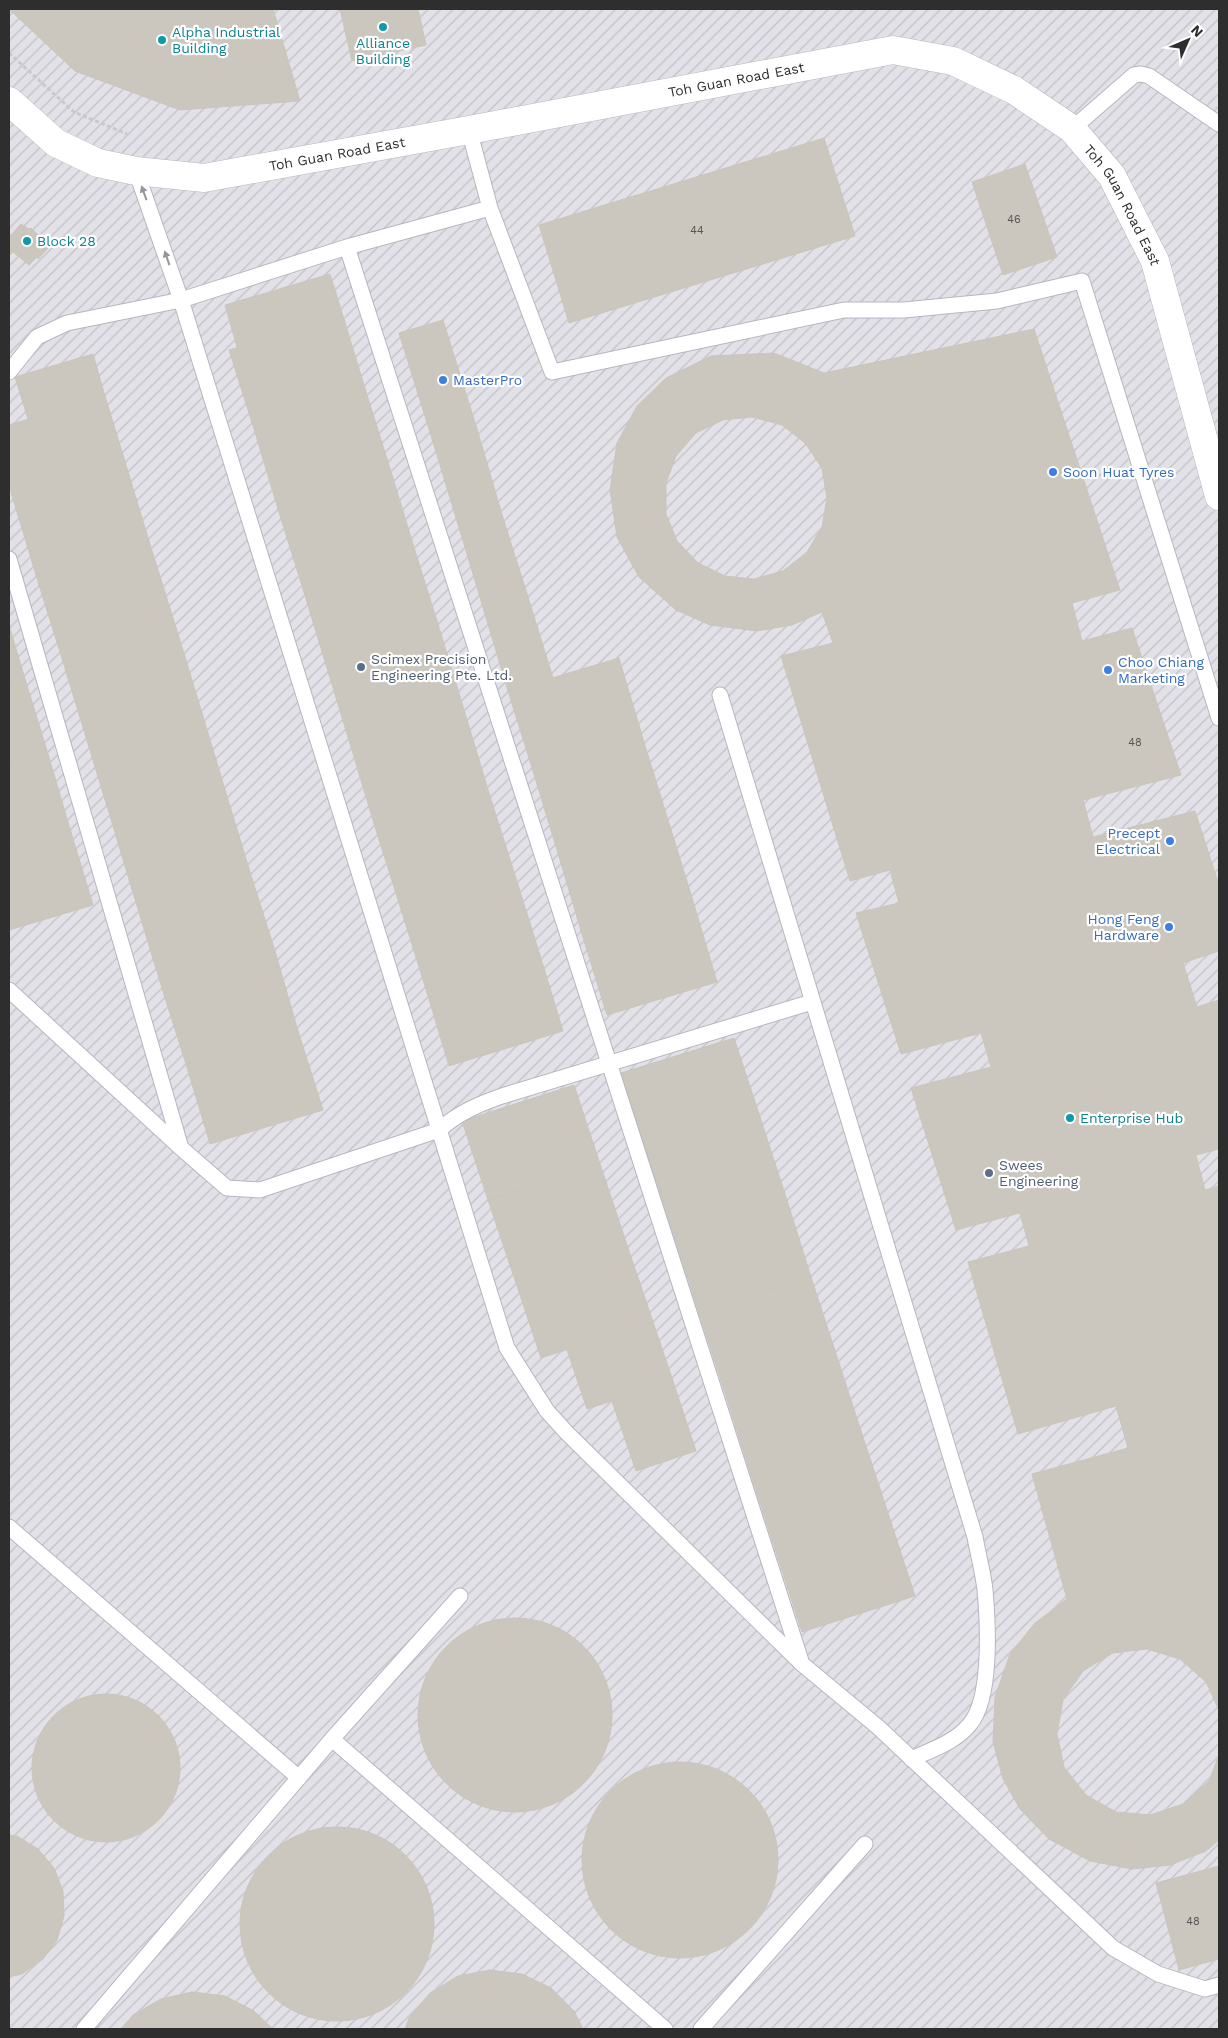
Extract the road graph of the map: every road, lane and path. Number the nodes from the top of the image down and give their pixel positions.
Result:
1 (9, 101) edge
2 (1219, 124) edge
3 (1072, 129) junction
4 (469, 130) junction
5 (136, 171) junction
6 (490, 208) junction
7 (347, 247) junction
8 (181, 300) junction
9 (9, 372) edge
10 (1219, 496) edge
11 (9, 559) edge
12 (720, 695) dead end
13 (1219, 718) edge
14 (9, 990) edge
15 (812, 1002) junction
16 (610, 1063) junction
17 (440, 1130) junction
18 (181, 1148) junction
19 (9, 1527) edge
20 (460, 1596) dead end
21 (802, 1664) junction
22 (332, 1739) junction
23 (911, 1759) junction
24 (299, 1778) junction
25 (865, 1844) dead end
26 (1219, 1986) edge
27 (84, 2029) edge
28 (665, 2029) edge
29 (701, 2029) edge

1 - 5 street, Toh Guan Road East
2 - 3 lane
3 - 4 street, Toh Guan Road East
3 - 10 street, Toh Guan Road East
4 - 5 street, Toh Guan Road East
4 - 6 lane
8 -> 5 lane
6 - 7 lane
6 - 13 lane
7 - 8 lane
7 - 16 lane
8 - 9 lane
8 - 17 lane
11 - 18 lane
12 - 15 lane
14 - 18 lane
15 - 16 lane
15 - 23 lane
16 - 17 lane
16 - 21 lane
17 - 18 lane
17 - 21 lane
19 - 24 lane
20 - 22 lane
21 - 23 lane
22 - 24 lane
22 - 28 lane
23 - 26 lane
24 - 27 lane
25 - 29 lane

